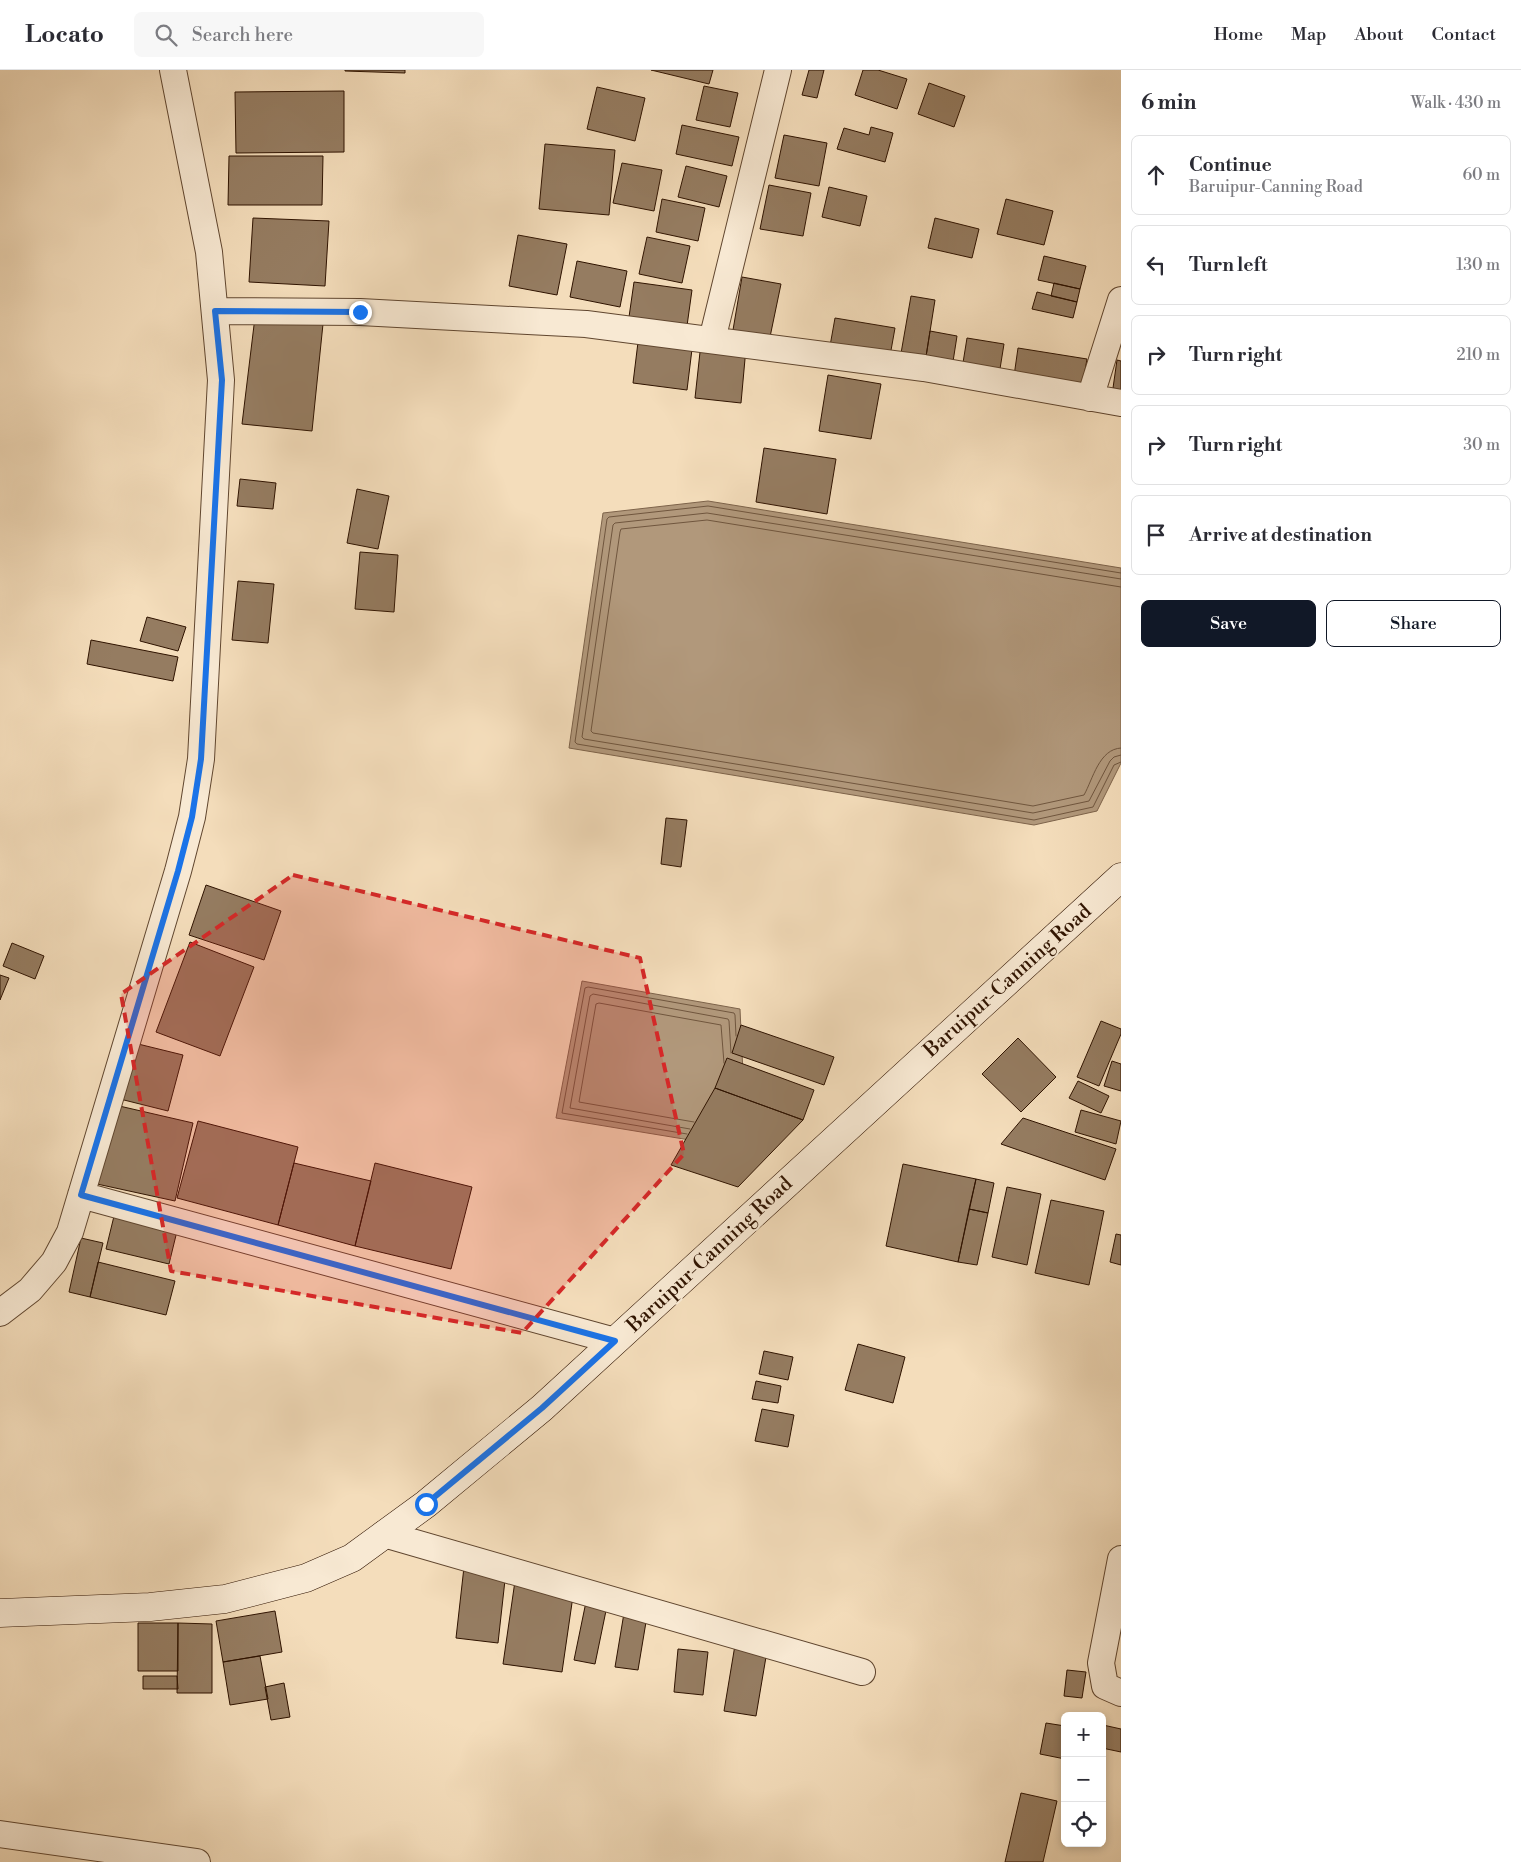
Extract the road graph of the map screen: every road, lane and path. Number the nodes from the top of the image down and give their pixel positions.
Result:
1 (173, 70) edge
2 (778, 70) edge
3 (1121, 300) edge
4 (215, 311) junction
5 (712, 340) junction
6 (1090, 398) junction
7 (1121, 403) edge
8 (1121, 877) edge
9 (81, 1195) junction
10 (0, 1313) edge
11 (615, 1341) junction
12 (384, 1534) junction
13 (1121, 1559) edge
14 (0, 1613) edge
15 (862, 1672) dead end
16 (1121, 1693) edge
17 (0, 1834) edge
18 (197, 1862) edge

1 - 4 street
2 - 5 street
3 - 6 street
4 - 5 street
4 - 9 street
5 - 6 street
6 - 7 street
8 - 11 main road, Baruipur-Canning Road
9 - 10 street
9 - 11 street
11 - 12 main road, Baruipur-Canning Road
12 - 14 main road, Baruipur-Canning Road
12 - 15 street
13 - 16 street
17 - 18 street

